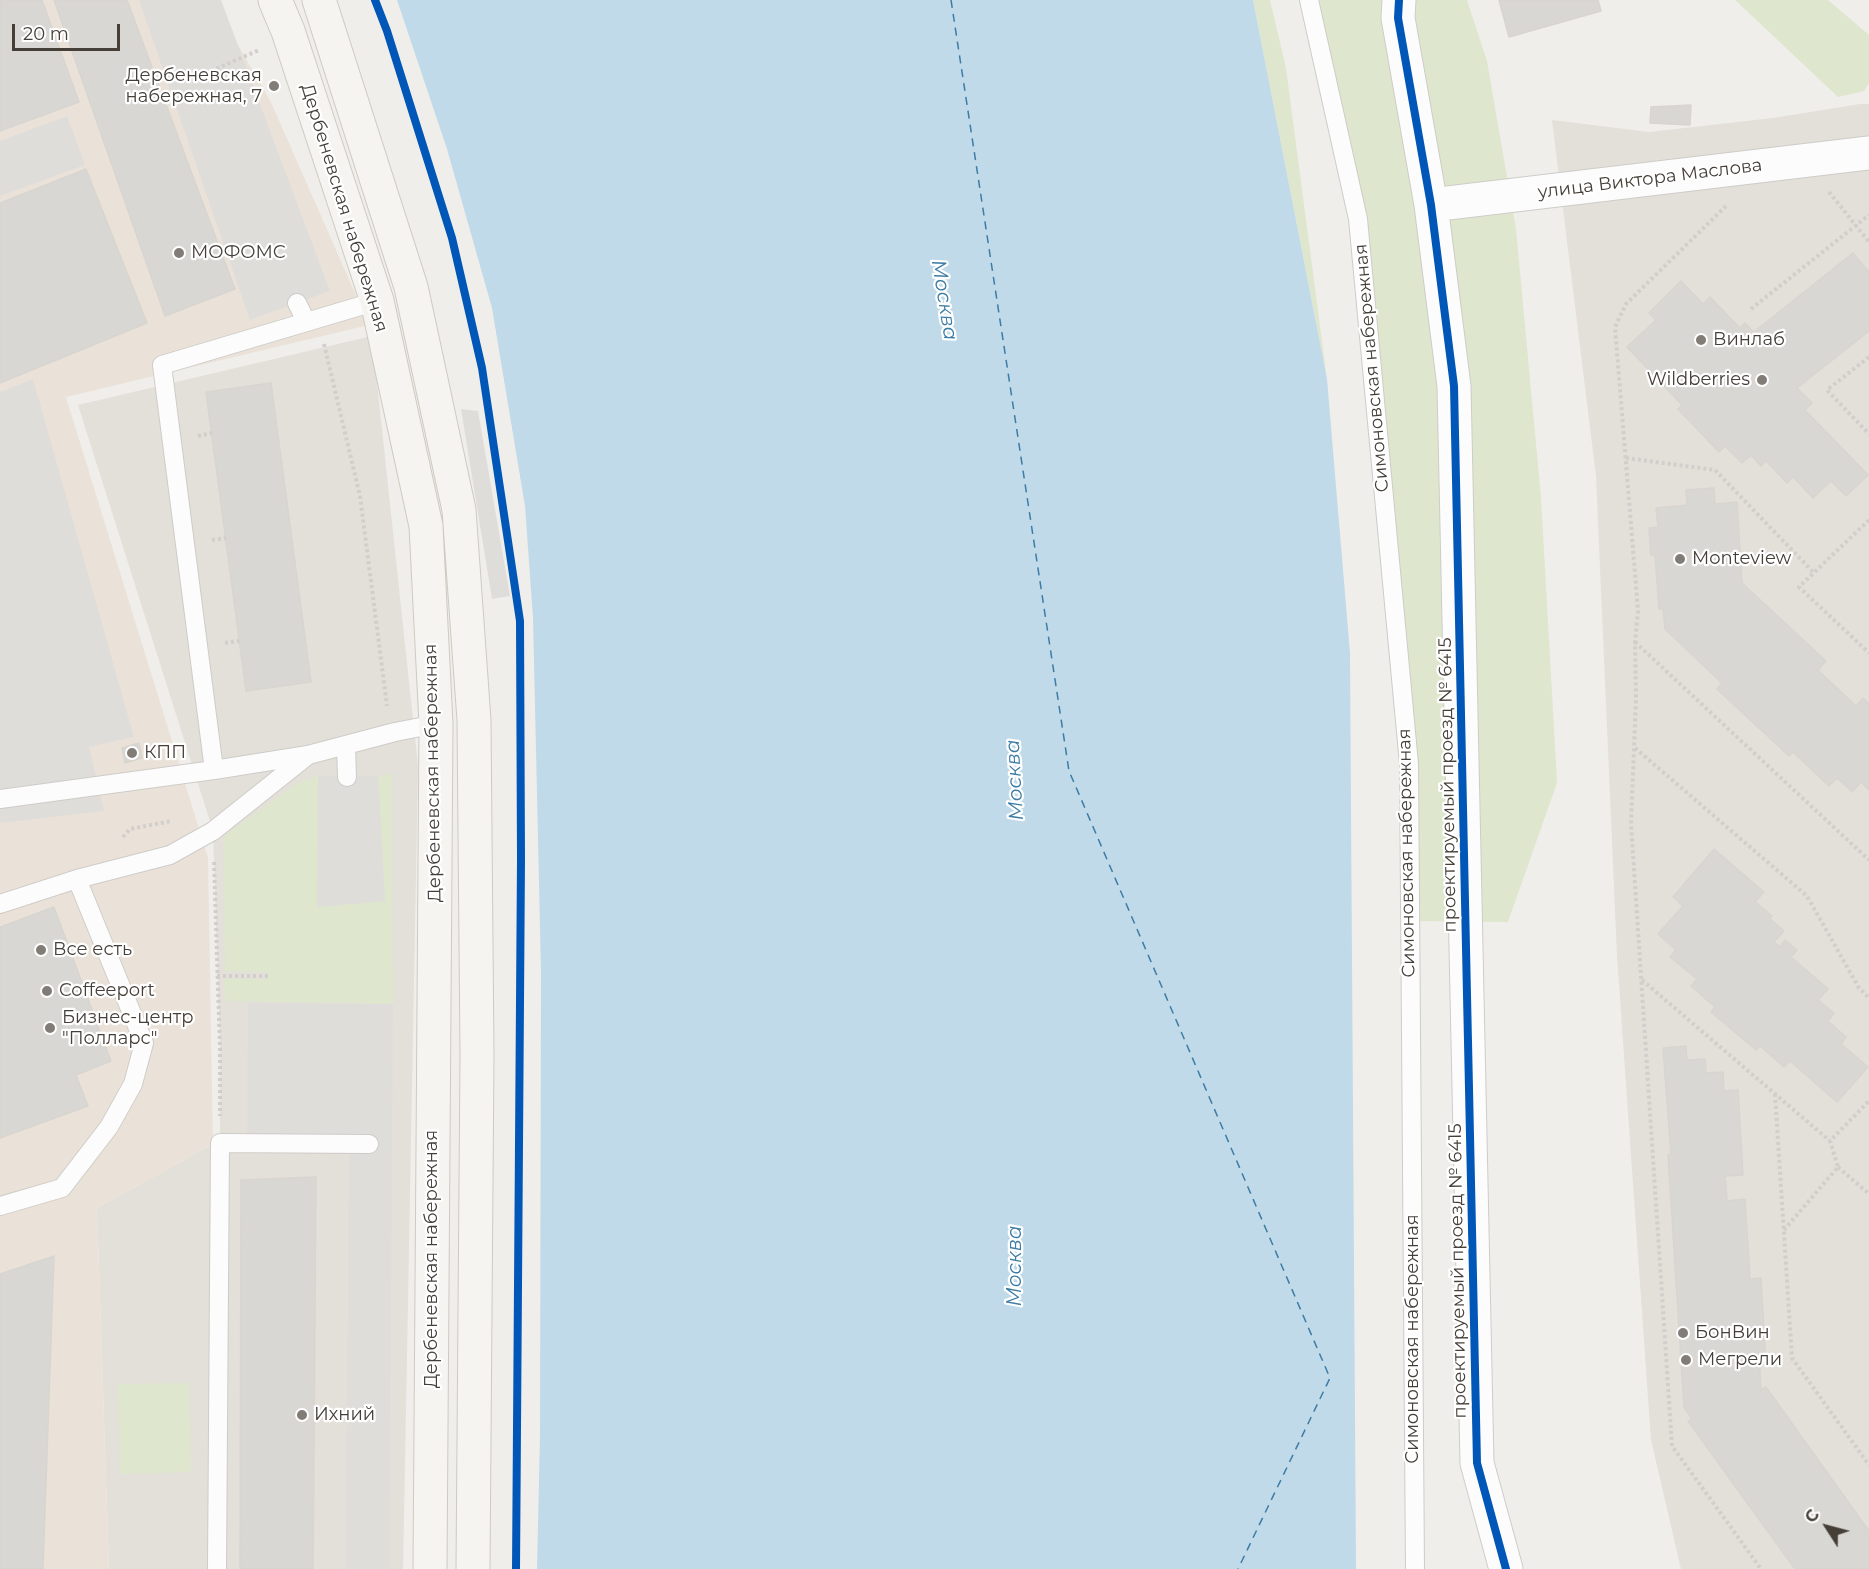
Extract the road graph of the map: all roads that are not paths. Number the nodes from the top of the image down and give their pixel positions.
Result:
1 (275, 0) edge
2 (319, 0) edge
3 (1309, 0) edge
4 (1399, 0) edge
5 (1869, 153) edge
6 (1431, 205) junction
7 (411, 287) junction
8 (377, 300) junction
9 (297, 303) dead end
10 (312, 320) junction
11 (474, 720) junction
12 (436, 724) junction
13 (346, 745) junction
14 (308, 755) junction
15 (214, 770) junction
16 (347, 777) dead end
17 (0, 799) edge
18 (77, 879) junction
19 (0, 904) edge
20 (369, 1144) dead end
21 (0, 1206) edge
22 (217, 1569) edge
23 (430, 1569) edge
24 (473, 1569) edge
25 (1415, 1569) edge
26 (1506, 1569) edge

1 - 8 main road, Дербеневская набережная
2 - 7 main road, Дербеневская набережная
3 - 25 lane, Симоновская набережная
4 - 6 street, проектируемый проезд № 6415
5 - 6 street, улица Виктора Маслова
6 - 26 street, проектируемый проезд № 6415
7 - 8 street
7 - 11 main road, Дербеневская набережная
8 - 10 lane
8 - 12 main road, Дербеневская набережная
9 - 10 lane
10 - 15 lane
11 - 12 street
11 - 24 main road, Дербеневская набережная
12 - 13 lane
12 - 23 main road, Дербеневская набережная
13 - 14 lane
13 - 16 lane
14 - 15 lane
14 - 18 lane
15 - 17 lane
18 - 19 lane
18 - 21 lane
20 - 22 lane

